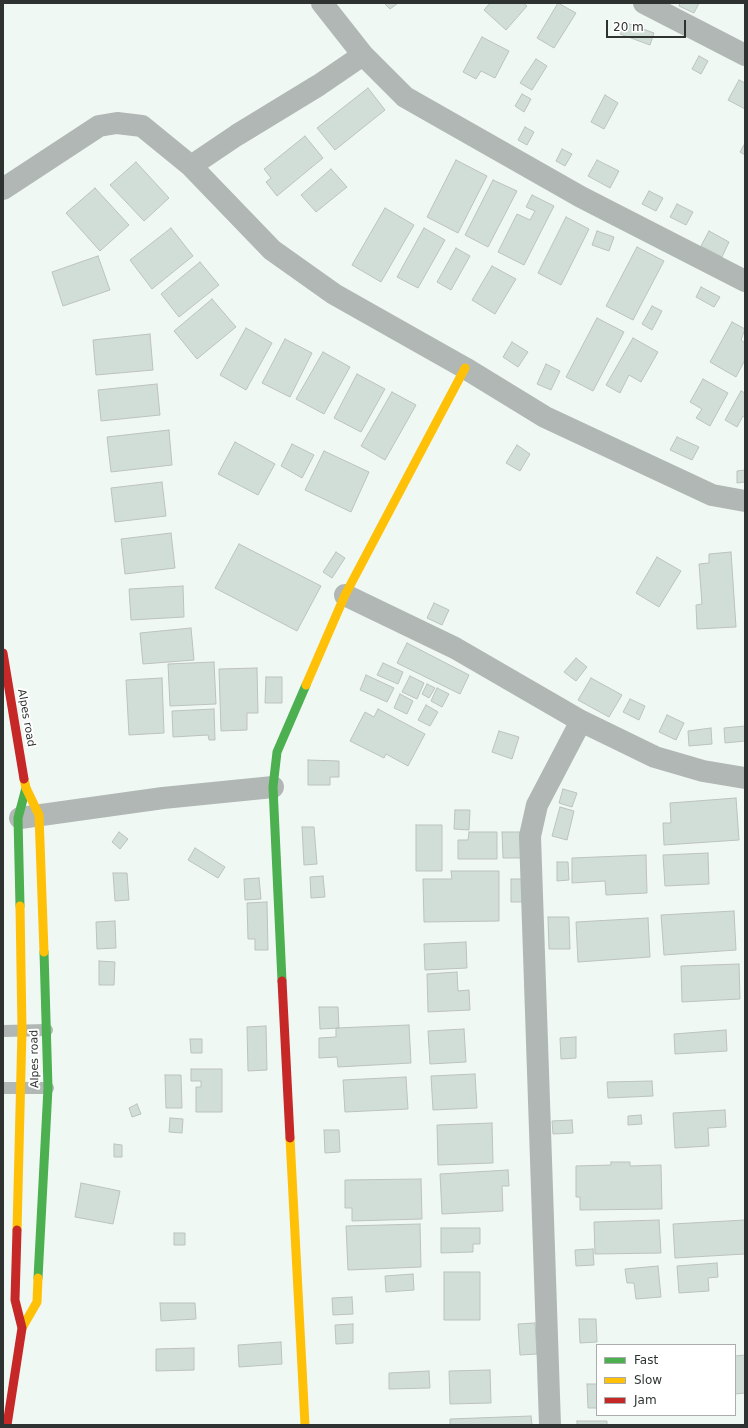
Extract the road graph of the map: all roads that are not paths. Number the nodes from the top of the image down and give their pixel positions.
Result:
1 (322, 3) edge
2 (644, 3) edge
3 (363, 55) junction
4 (745, 55) edge
5 (191, 166) junction
6 (3, 189) edge
7 (745, 281) edge
8 (465, 368) junction
9 (745, 501) edge
10 (345, 595) junction
11 (3, 653) edge
12 (581, 721) junction
13 (745, 778) edge
14 (273, 787) junction
15 (26, 788) junction
16 (29, 817) junction
17 (22, 1030) junction
18 (46, 1030) junction
19 (3, 1031) edge
20 (3, 1088) edge
21 (20, 1088) junction
22 (48, 1088) junction
23 (22, 1328) junction
24 (7, 1425) edge
25 (305, 1425) edge
26 (550, 1425) edge

1 - 3 street
2 - 4 street
3 - 5 street
3 - 7 street
5 - 6 street
5 - 8 street
8 - 9 street
8 - 10 street
10 - 12 street
10 - 14 street
11 - 15 street, Alpes road
12 - 13 street
12 - 26 street
14 - 16 street
14 - 25 street
15 - 16 street, Alpes road
15 - 16 street, Alpes road
16 - 17 street, Alpes road
16 - 18 street, Alpes road
17 - 18 lane
17 - 19 lane
17 - 21 street, Alpes road
18 - 22 street, Alpes road
20 - 21 lane
21 - 22 lane
21 - 23 street, Alpes road
22 - 23 street, Alpes road
23 - 24 street, Alpes road

